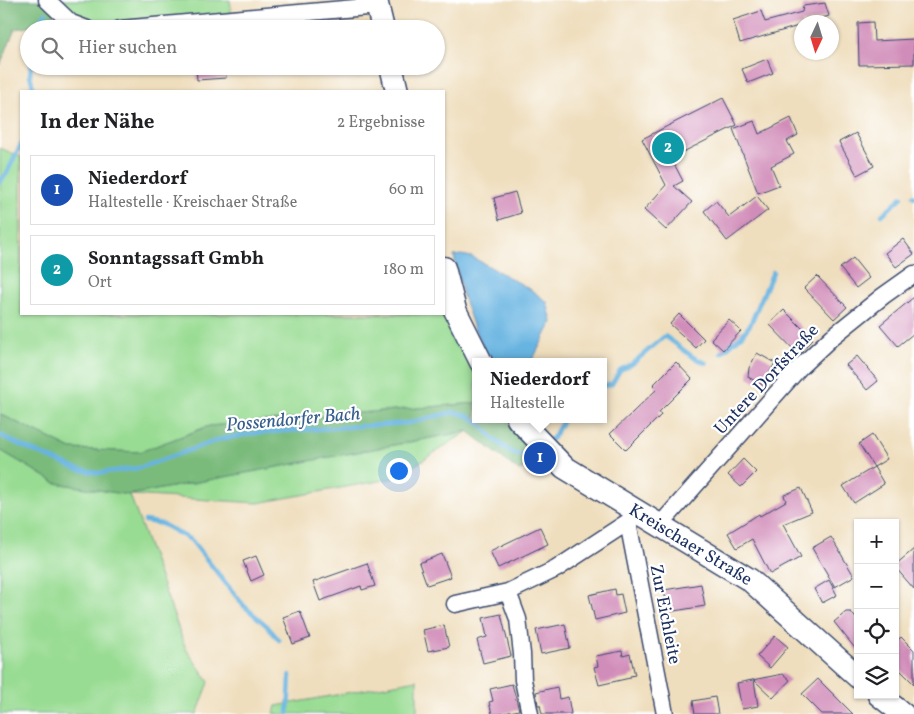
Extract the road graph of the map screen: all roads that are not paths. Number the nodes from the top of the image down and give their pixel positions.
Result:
1 (47, 0) edge
2 (377, 3) edge
3 (68, 20) edge
4 (209, 20) edge
5 (381, 20) edge
6 (393, 75) edge
7 (397, 90) edge
8 (445, 272) edge
9 (914, 274) edge
10 (479, 358) edge
11 (522, 423) edge
12 (634, 518) junction
13 (660, 525) junction
14 (508, 592) junction
15 (455, 604) dead end
16 (854, 673) edge
17 (530, 714) edge
18 (665, 714) edge

1 - 3 street
2 - 4 street
2 - 5 main road
6 - 7 main road
8 - 10 main road
9 - 13 street, Untere Dorfstraße
11 - 12 main road, Kreischaer Straße
12 - 13 main road, Kreischaer Straße
12 - 14 street
12 - 18 street, Zur Eichleite
13 - 16 main road, Kreischaer Straße
14 - 15 street
14 - 17 street

